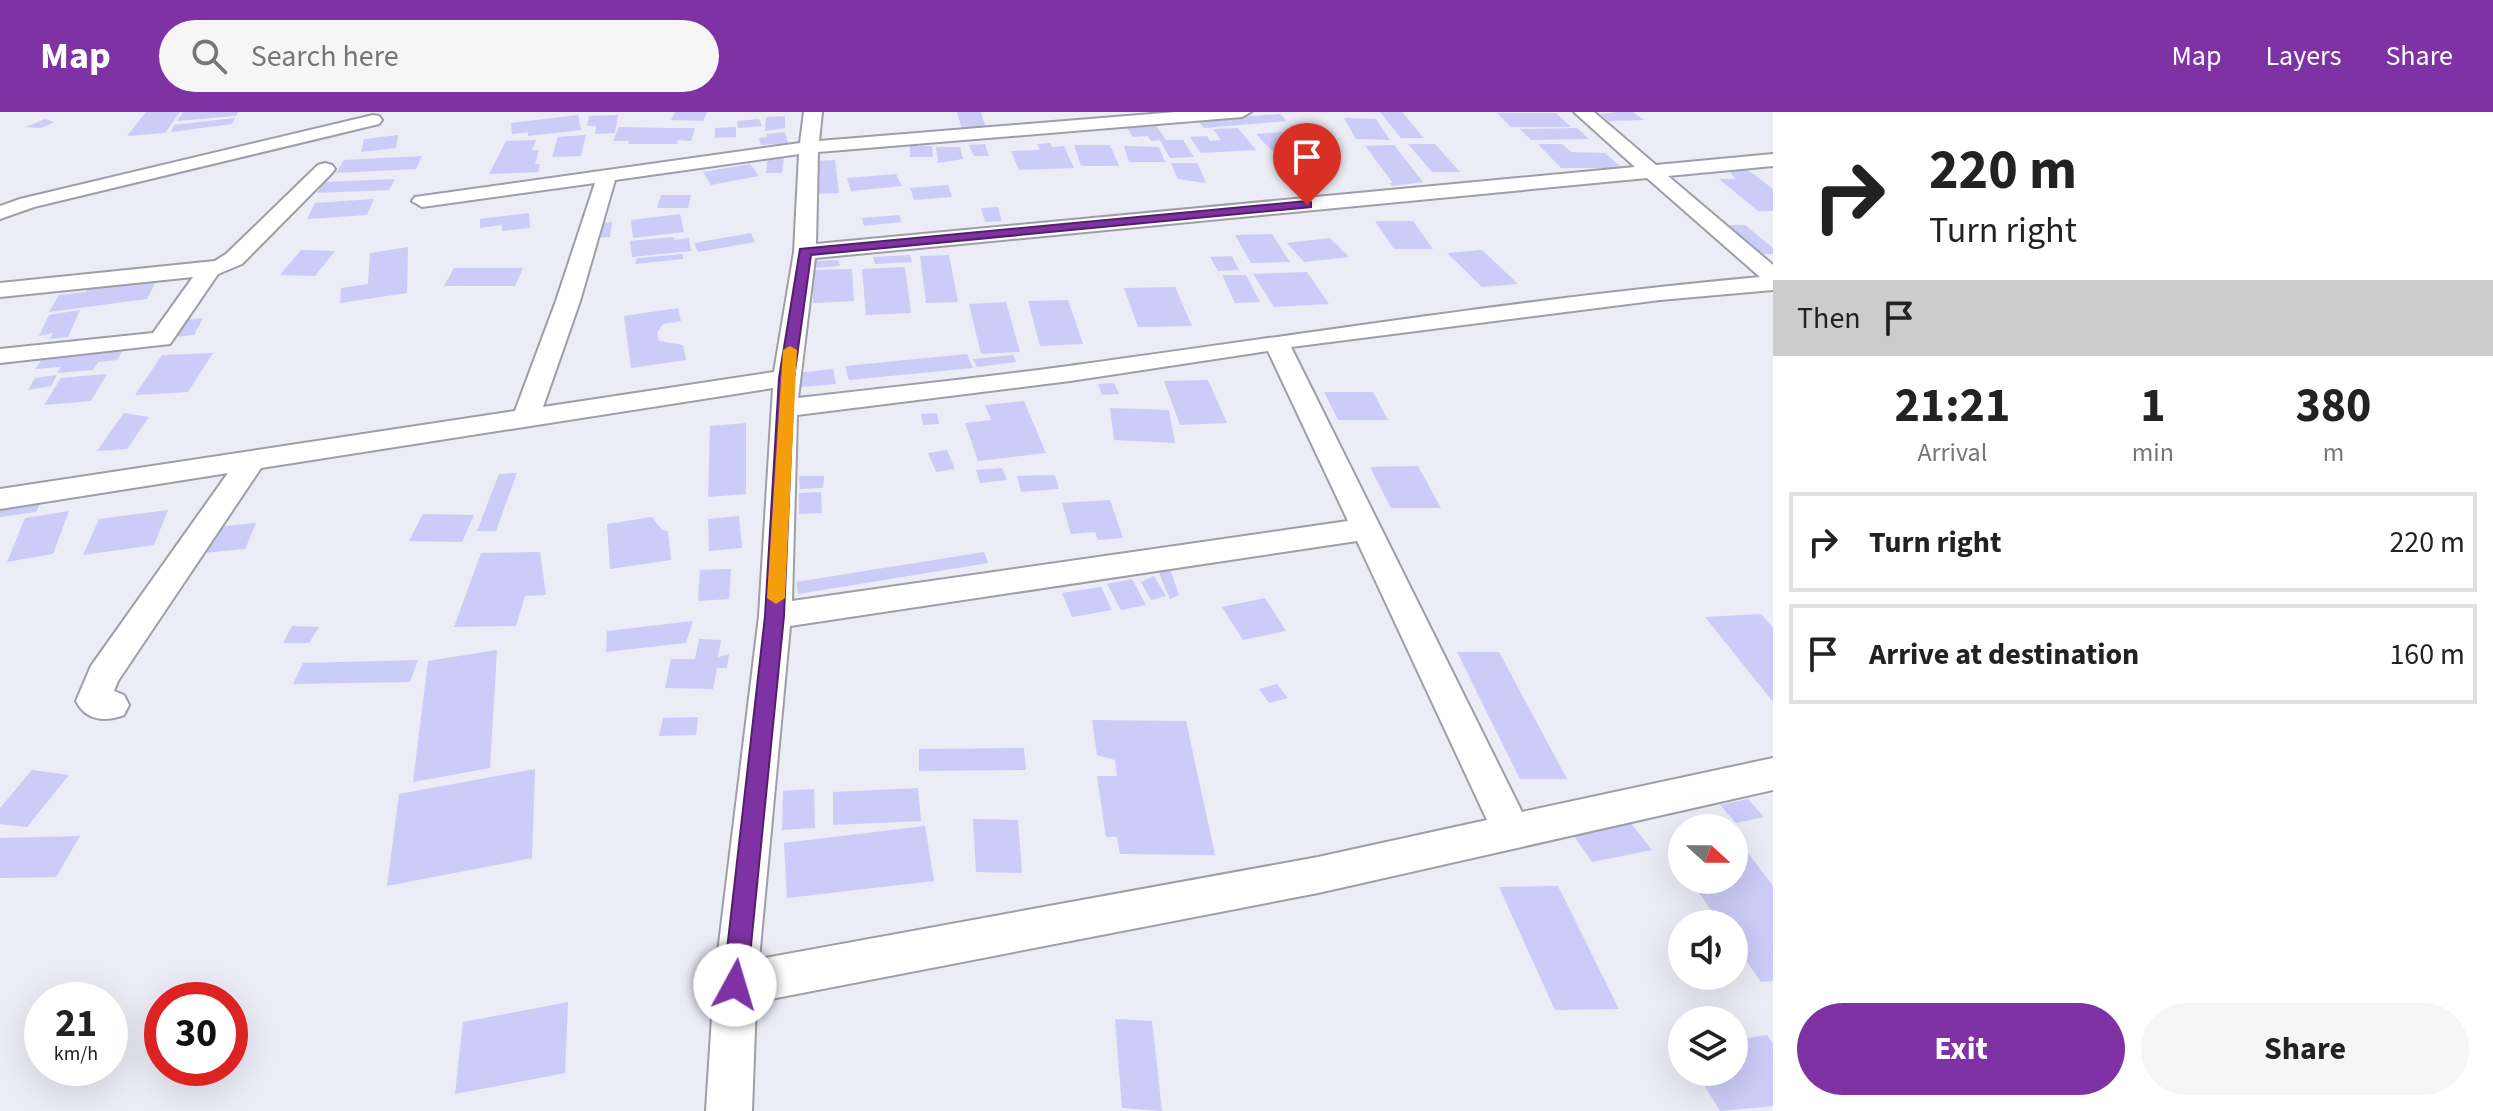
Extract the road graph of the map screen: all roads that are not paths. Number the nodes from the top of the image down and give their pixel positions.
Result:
1 (813, 112) edge
2 (1242, 112) edge
3 (1583, 112) edge
4 (373, 120) dead end
5 (809, 147) junction
6 (1773, 160) edge
7 (325, 169) dead end
8 (1652, 172) junction
9 (607, 175) junction
10 (422, 201) dead end
11 (0, 213) edge
12 (805, 252) junction
13 (210, 269) junction
14 (1772, 277) edge
15 (0, 290) edge
16 (1276, 342) junction
17 (0, 356) edge
18 (786, 393) junction
19 (526, 417) junction
20 (252, 460) junction
21 (0, 499) edge
22 (1365, 529) junction
23 (775, 616) junction
24 (112, 705) dead end
25 (1773, 774) edge
26 (1512, 832) junction
27 (735, 985) junction
28 (729, 1111) edge

1 - 5 street
2 - 5 street
3 - 8 street
4 - 11 street
5 - 9 street
5 - 12 street
6 - 8 street
7 - 13 street
8 - 12 street
8 - 14 street
9 - 10 street
9 - 19 street
12 - 18 street
13 - 15 street
13 - 17 street
14 - 16 street
16 - 18 street
16 - 22 street
18 - 19 street
18 - 23 street
19 - 20 street
20 - 21 street
20 - 24 street
22 - 23 street
22 - 26 street
23 - 27 street
25 - 26 street
26 - 27 street
27 - 28 street

